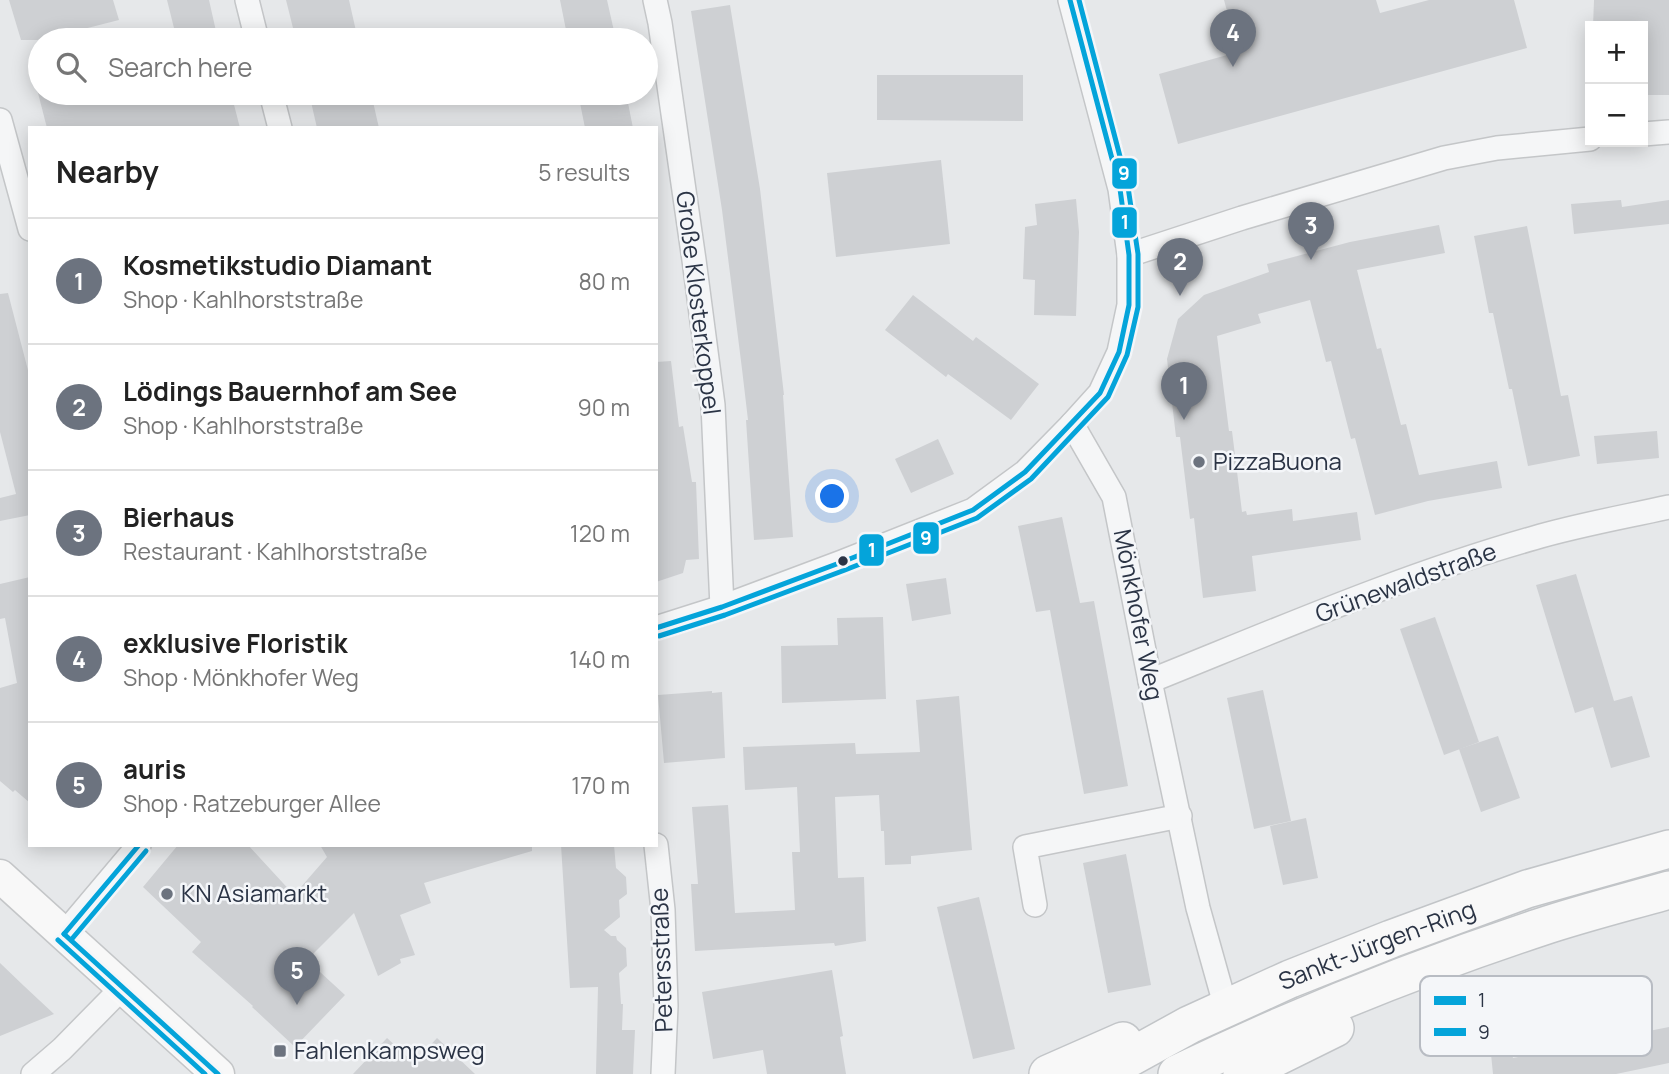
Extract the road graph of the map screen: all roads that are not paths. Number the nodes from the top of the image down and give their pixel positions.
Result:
1 (247, 0) edge
2 (655, 0) edge
3 (1070, 0) edge
4 (254, 28) edge
5 (274, 105) edge
6 (0, 120) edge
7 (279, 126) edge
8 (1669, 132) edge
9 (1648, 134) edge
10 (1585, 139) edge
11 (28, 222) edge
12 (1129, 254) junction
13 (1072, 424) junction
14 (1669, 507) edge
15 (722, 607) junction
16 (658, 627) edge
17 (1150, 681) junction
18 (1180, 816) junction
19 (137, 847) edge
20 (656, 847) edge
21 (1669, 849) edge
22 (0, 876) edge
23 (1669, 890) edge
24 (1035, 905) dead end
25 (64, 934) junction
26 (1414, 972) junction
27 (122, 988) junction
28 (1226, 1008) junction
29 (1296, 1019) junction
30 (1189, 1025) junction
31 (33, 1074) edge
32 (218, 1074) edge
33 (663, 1074) edge
34 (1048, 1074) edge
35 (1100, 1074) edge
36 (1177, 1074) edge
37 (1242, 1074) edge

1 - 4 street
2 - 15 street, Große Klosterkoppel
3 - 12 street
5 - 7 street
6 - 11 street
8 - 9 street
10 - 12 street
12 - 13 street
13 - 15 street
13 - 17 street, Mönkhofer Weg
14 - 17 street, Grünewaldstraße
15 - 16 street
17 - 18 street, Mönkhofer Weg
18 - 24 street
18 - 28 street, Mönkhofer Weg
19 - 25 street
20 - 33 street, Petersstraße
21 - 28 main road, Sankt-Jürgen-Ring
22 - 25 main road
23 - 26 main road, Sankt-Jürgen-Ring
25 - 27 main road
26 - 29 main road, Sankt-Jürgen-Ring
26 - 37 main road
27 - 31 street
27 - 32 main road
28 - 29 main road
28 - 30 main road, Sankt-Jürgen-Ring
29 - 36 main road, Sankt-Jürgen-Ring
30 - 34 main road
30 - 35 main road, Sankt-Jürgen-Ring

